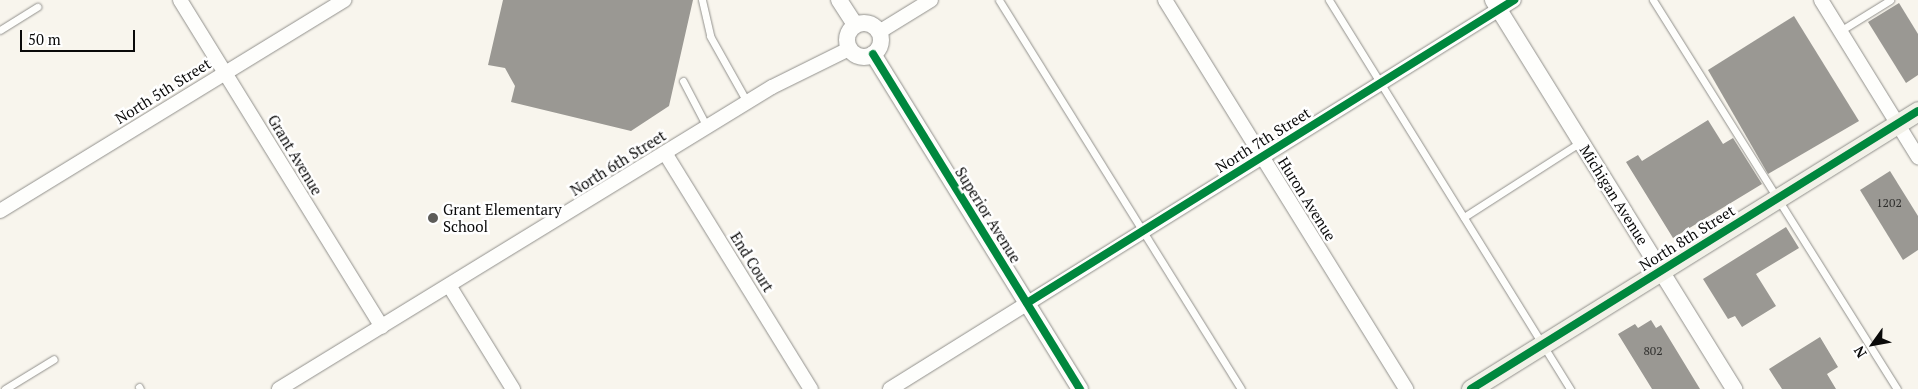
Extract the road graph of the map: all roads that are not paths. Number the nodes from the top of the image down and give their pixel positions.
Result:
1 (180, 0) edge
2 (344, 0) edge
3 (702, 0) edge
4 (839, 0) edge
5 (931, 0) edge
6 (999, 0) edge
7 (1165, 0) edge
8 (1329, 0) edge
9 (1514, 0) edge
10 (1654, 0) edge
11 (1821, 0) edge
12 (1890, 0) edge
13 (1496, 5) edge
14 (37, 7) dead end
15 (855, 26) junction
16 (0, 30) edge
17 (1840, 31) junction
18 (879, 32) junction
19 (849, 49) junction
20 (873, 54) junction
21 (226, 72) junction
22 (684, 81) dead end
23 (1381, 83) junction
24 (747, 102) junction
25 (1918, 111) edge
26 (1898, 124) junction
27 (706, 127) junction
28 (1581, 142) junction
29 (665, 153) junction
30 (1262, 157) junction
31 (1918, 157) edge
32 (1778, 197) junction
33 (0, 211) edge
34 (1464, 218) junction
35 (1143, 231) junction
36 (1661, 271) junction
37 (450, 287) junction
38 (1026, 303) junction
39 (382, 328) junction
40 (1542, 345) junction
41 (54, 359) dead end
42 (5, 389) edge
43 (279, 389) edge
44 (513, 389) edge
45 (811, 389) edge
46 (890, 389) edge
47 (1080, 389) edge
48 (1241, 389) edge
49 (1406, 389) edge
50 (1471, 389) edge
51 (1570, 389) edge
52 (1734, 389) edge
53 (1898, 389) edge

1 - 21 street, Grant Avenue
2 - 21 street, North 5th Street
3 - 24 lane
4 - 15 street
5 - 18 street
6 - 35 lane
7 - 30 street, Huron Avenue
8 - 23 lane
9 - 13 street, North 7th Street
10 - 32 lane
11 - 17 street
12 - 17 lane
13 - 23 street, North 7th Street
13 - 28 street, Michigan Avenue
14 - 16 lane
15 - 18 street
15 - 19 street
17 - 26 street
18 - 20 street
19 - 20 street
19 - 24 street, North 6th Street
20 - 38 street, Superior Avenue
21 - 33 street, North 5th Street
21 - 39 street, Grant Avenue
22 - 27 lane
23 - 30 street, North 7th Street
23 - 34 lane
24 - 27 street, North 6th Street
25 - 26 main road, North 8th Street
26 - 31 street
26 - 32 main road, North 8th Street
27 - 29 street, North 6th Street
28 - 34 lane
28 - 36 street, Michigan Avenue
29 - 37 street, North 6th Street
29 - 45 street, End Court
30 - 35 street, North 7th Street
30 - 49 street, Huron Avenue
32 - 36 main road, North 8th Street
32 - 53 lane
34 - 40 lane
35 - 38 street, North 7th Street
35 - 48 lane
36 - 40 main road, North 8th Street
36 - 52 street, Michigan Avenue
37 - 39 street, North 6th Street
37 - 44 street
38 - 46 street, North 7th Street
38 - 47 street, Superior Avenue
39 - 43 street, North 6th Street
40 - 50 main road, North 8th Street
40 - 51 lane
41 - 42 lane

